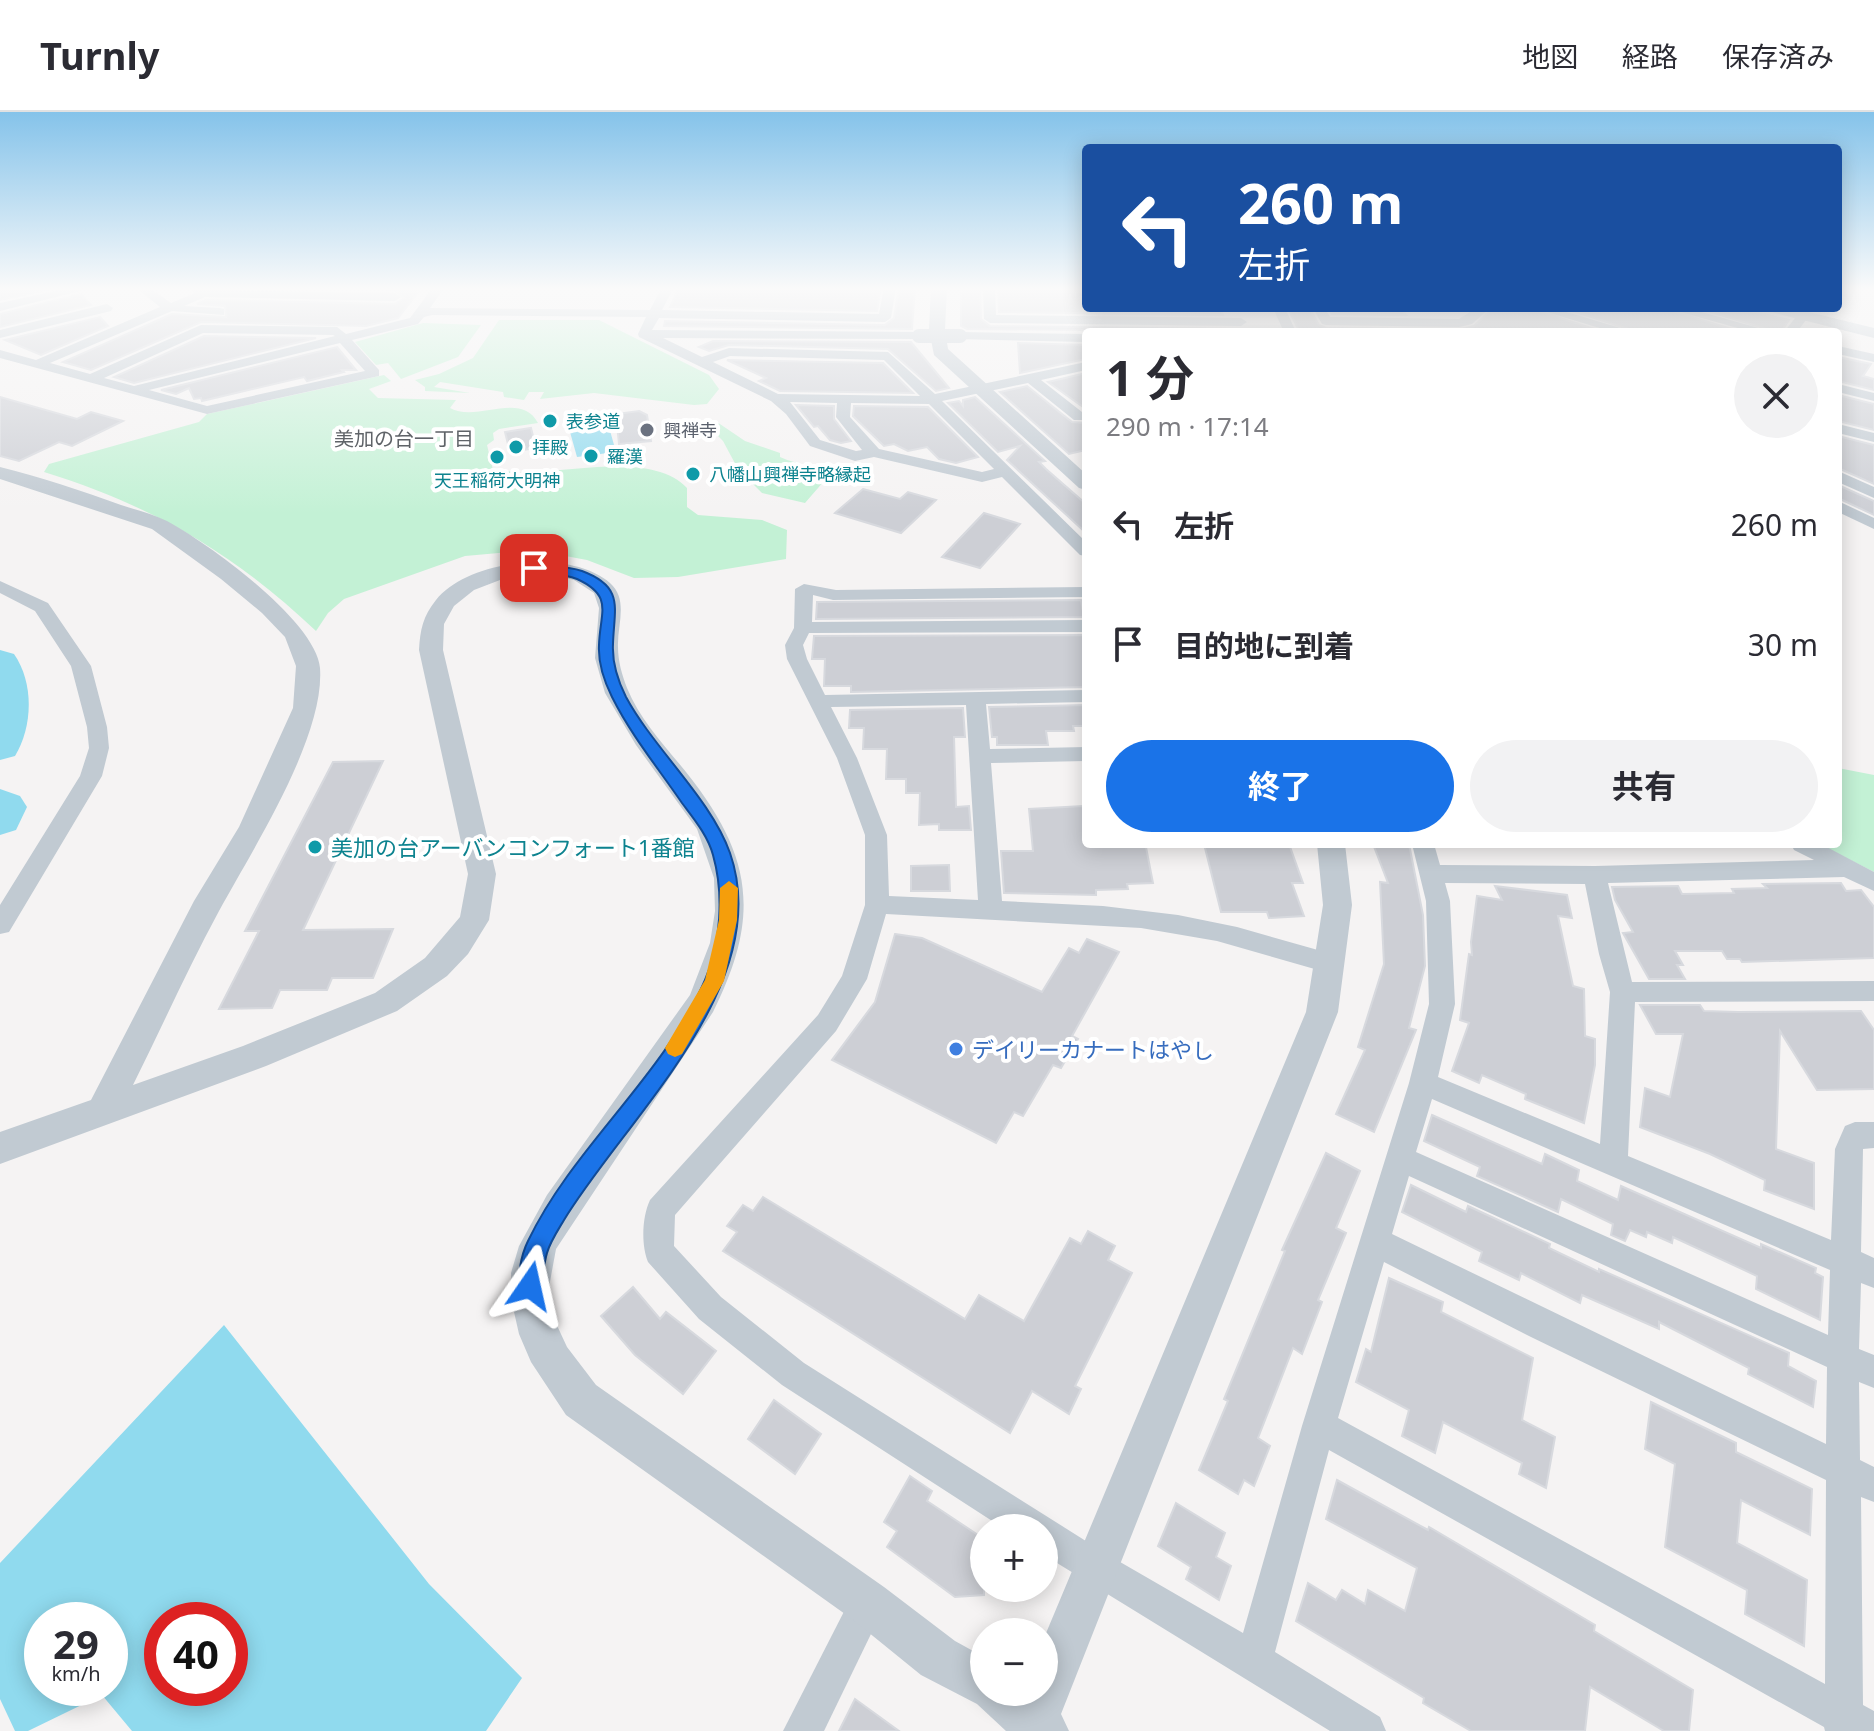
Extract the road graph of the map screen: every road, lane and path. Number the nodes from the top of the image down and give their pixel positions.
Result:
1 (32, 363) edge
2 (40, 363) edge
3 (127, 363) edge
4 (246, 363) edge
5 (365, 363) edge
6 (702, 363) edge
7 (894, 363) edge
8 (953, 363) edge
9 (37, 364) junction
10 (1082, 367) edge
11 (93, 378) junction
12 (1032, 379) junction
13 (981, 388) junction
14 (135, 389) junction
15 (1842, 389) edge
16 (1874, 397) edge
17 (776, 398) junction
18 (844, 400) junction
19 (929, 400) junction
20 (1082, 417) edge
21 (1842, 429) edge
22 (1874, 438) edge
23 (874, 452) junction
24 (1006, 471) junction
25 (0, 473) edge
26 (1842, 478) edge
27 (1082, 480) edge
28 (1874, 493) edge
29 (1842, 508) edge
30 (1874, 524) edge
31 (1082, 547) edge
32 (0, 586) edge
33 (1082, 592) edge
34 (1082, 626) edge
35 (803, 628) junction
36 (1082, 696) edge
37 (976, 700) junction
38 (819, 701) junction
39 (1082, 754) edge
40 (981, 756) junction
41 (1331, 848) edge
42 (1424, 848) edge
43 (1809, 848) edge
44 (1846, 868) junction
45 (1432, 874) junction
46 (1595, 875) junction
47 (1874, 882) edge
48 (877, 905) junction
49 (991, 911) junction
50 (0, 925) edge
51 (1332, 964) junction
52 (1874, 991) edge
53 (1623, 992) junction
54 (1423, 1083) junction
55 (103, 1110) junction
56 (1874, 1135) edge
57 (0, 1148) edge
58 (1399, 1158) junction
59 (1613, 1161) junction
60 (1374, 1241) junction
61 (1860, 1267) edge
62 (1859, 1365) edge
63 (1319, 1426) junction
64 (1858, 1478) edge
65 (1013, 1514) edge
66 (1058, 1543) edge
67 (1095, 1568) junction
68 (868, 1603) junction
69 (1254, 1660) junction
70 (970, 1675) edge
71 (1013, 1706) edge
72 (1853, 1726) edge
73 (1039, 1727) edge
74 (803, 1731) edge
75 (1366, 1731) edge

1 - 9 street
2 - 9 street
3 - 11 street
4 - 14 street
5 - 14 street
6 - 17 street
7 - 19 street
8 - 13 street
9 - 11 street
10 - 12 street
11 - 14 street
12 - 13 street
12 - 20 street
13 - 19 street
13 - 27 street
15 - 16 street
17 - 18 street
17 - 23 street
18 - 19 street
18 - 23 street
19 - 24 street
21 - 22 street
23 - 24 street
24 - 31 street
25 - 55 street
26 - 28 street
29 - 30 street
32 - 50 street
33 - 35 street
34 - 35 street
35 - 38 street
36 - 37 street
37 - 38 street
37 - 40 street
38 - 48 street
39 - 40 street
40 - 49 street
41 - 51 street
42 - 45 street
43 - 44 street
44 - 46 street
44 - 47 street
45 - 46 street
45 - 54 street
46 - 53 street
48 - 49 street
48 - 65 street
49 - 51 street
51 - 67 street
52 - 53 street
53 - 59 street
54 - 58 street
54 - 59 street
55 - 57 street
55 - 68 street
56 - 61 street
58 - 60 street
58 - 62 street
59 - 61 street
60 - 63 street
60 - 64 street
61 - 62 street
62 - 64 street
63 - 69 street
63 - 72 street
64 - 72 street
66 - 67 street
67 - 69 street
67 - 73 street
68 - 70 street
68 - 74 street
69 - 75 street
71 - 73 street

